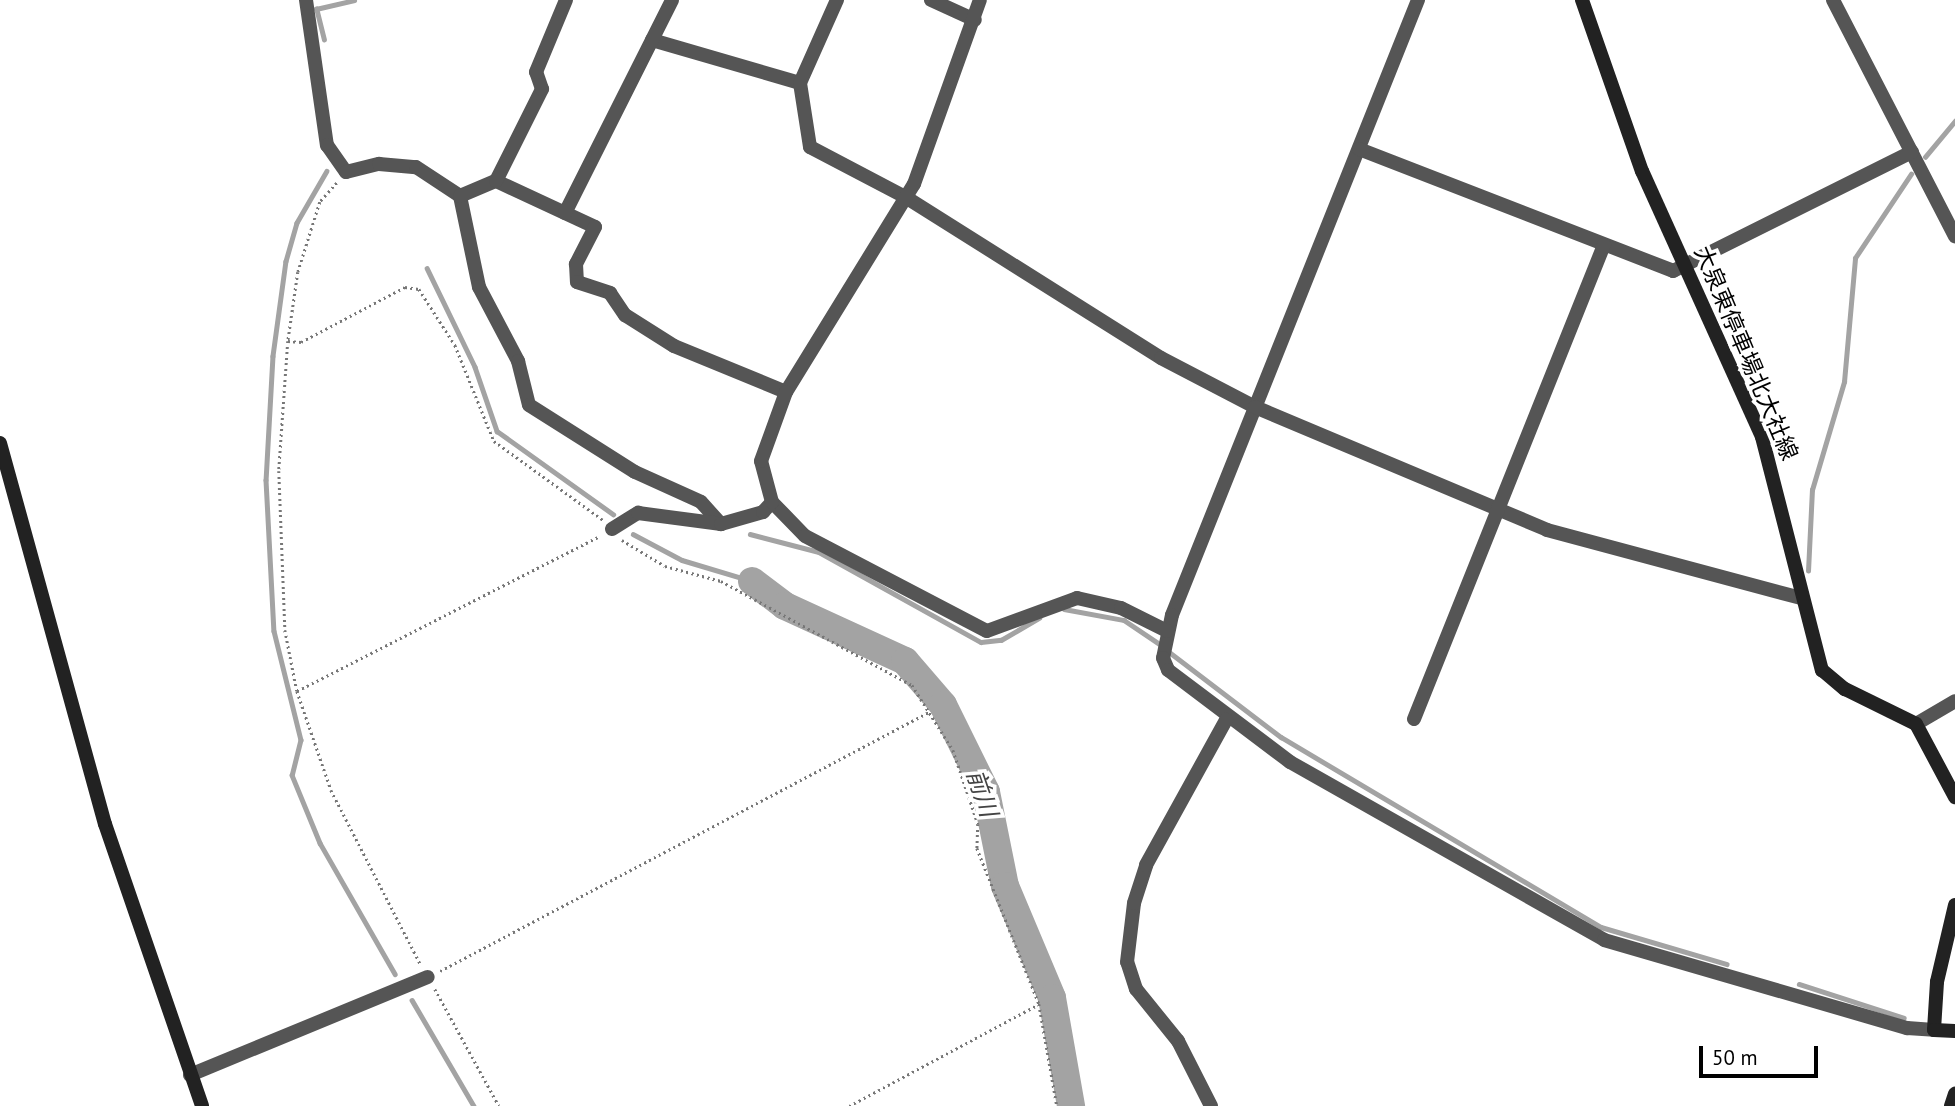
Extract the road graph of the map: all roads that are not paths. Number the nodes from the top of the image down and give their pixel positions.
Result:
1 (566, 0) edge
2 (672, 0) edge
3 (837, 0) edge
4 (931, 0) edge
5 (980, 0) edge
6 (1418, 0) edge
7 (1582, 0) edge
8 (1833, 0) edge
9 (310, 1) edge
10 (975, 20) junction
11 (652, 40) junction
12 (800, 83) junction
13 (1359, 149) junction
14 (1912, 152) junction
15 (496, 181) junction
16 (460, 196) junction
17 (907, 198) junction
18 (565, 213) junction
19 (1955, 236) edge
20 (1604, 245) junction
21 (1684, 266) junction
22 (786, 392) junction
23 (1255, 407) junction
24 (0, 443) edge
25 (772, 502) junction
26 (1497, 512) junction
27 (721, 524) junction
28 (612, 529) road end
29 (1801, 598) junction
30 (1166, 637) junction
31 (1955, 701) edge
32 (1414, 719) dead end
33 (1226, 720) junction
34 (1916, 724) junction
35 (1955, 797) edge
36 (1955, 905) edge
37 (428, 977) road end
38 (1934, 1030) junction
39 (1955, 1031) edge
40 (190, 1075) junction
41 (1955, 1094) edge
42 (202, 1106) edge
43 (1211, 1106) edge
44 (1951, 1106) edge

1 - 15 street
2 - 11 street
3 - 12 street
4 - 10 street
5 - 10 street
6 - 13 street
7 - 21 main road, 大泉東停車場北大社線
8 - 14 street
9 - 16 street
10 - 17 street
11 - 12 street
11 - 18 street
12 - 17 street
13 - 20 street
13 - 23 street
14 - 19 street
14 - 21 street
15 - 16 street
15 - 18 street
16 - 27 street
17 - 22 street
17 - 23 street
18 - 22 street
20 - 21 street
20 - 26 street
21 - 29 main road, 大泉東停車場北大社線
22 - 25 street
23 - 26 street
23 - 30 street
24 - 40 main road
25 - 27 street
25 - 30 street
26 - 29 street
26 - 32 street
27 - 28 street
29 - 34 main road, 大泉東停車場北大社線
30 - 33 street
31 - 34 street
33 - 38 street
33 - 43 street
34 - 35 main road
36 - 38 main road
37 - 40 street
38 - 39 main road
40 - 42 main road
41 - 44 main road

